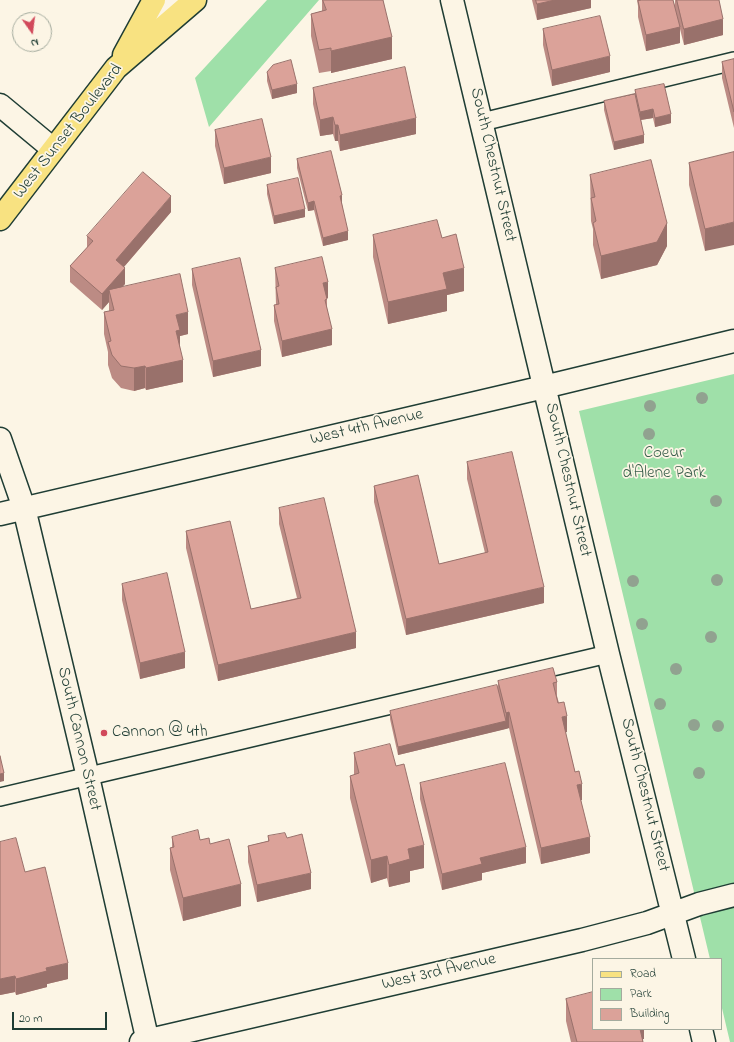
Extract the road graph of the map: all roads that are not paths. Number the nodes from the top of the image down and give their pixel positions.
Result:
1 (154, 0) edge
2 (173, 0) edge
3 (195, 0) edge
4 (452, 0) edge
5 (734, 61) edge
6 (116, 68) junction
7 (0, 105) edge
8 (482, 122) junction
9 (53, 149) junction
10 (0, 219) edge
11 (734, 340) edge
12 (544, 387) junction
13 (0, 439) edge
14 (24, 508) junction
15 (0, 514) edge
16 (608, 654) junction
17 (88, 776) junction
18 (0, 798) edge
19 (734, 895) edge
20 (674, 913) junction
21 (684, 958) edge
22 (701, 1030) edge
23 (146, 1042) edge
24 (704, 1042) edge

1 - 6 main road
2 - 6 street
3 - 6 main road, West Sunset Boulevard
4 - 8 street, South Chestnut Street
5 - 8 lane
6 - 9 main road, West Sunset Boulevard
7 - 9 street
8 - 12 street, South Chestnut Street
9 - 10 main road, West Sunset Boulevard
11 - 12 street, West 4th Avenue
12 - 14 street, West 4th Avenue
12 - 16 street, South Chestnut Street
13 - 14 street, South Cannon Street
14 - 15 street, West 4th Avenue
14 - 17 street, South Cannon Street
16 - 17 lane
16 - 20 street, South Chestnut Street
17 - 18 lane
17 - 23 street, South Cannon Street
19 - 20 street, West 3rd Avenue
20 - 21 street, South Chestnut Street
20 - 23 street, West 3rd Avenue
22 - 24 street

